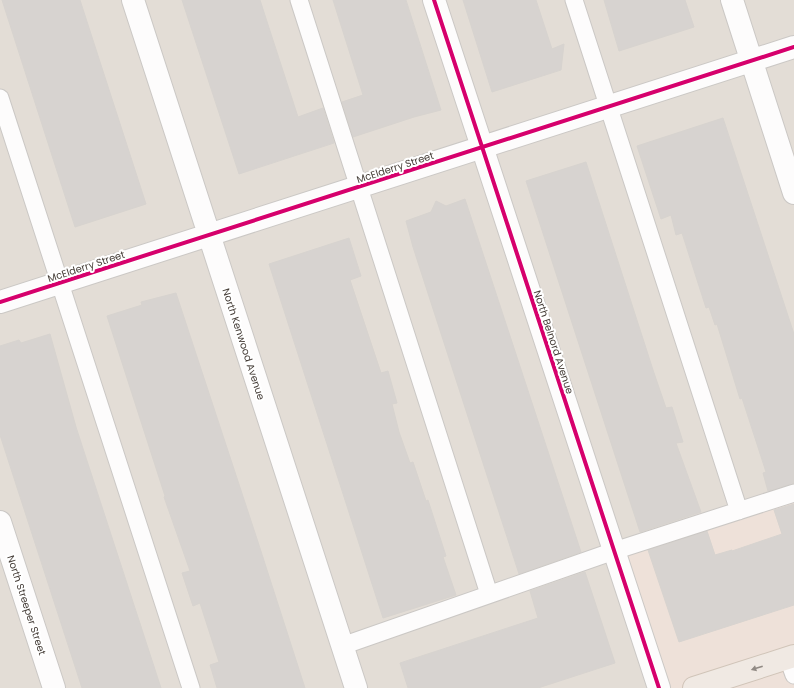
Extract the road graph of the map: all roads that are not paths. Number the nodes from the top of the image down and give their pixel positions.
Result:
1 (133, 0) edge
2 (299, 0) edge
3 (434, 0) edge
4 (574, 0) edge
5 (732, 0) edge
6 (794, 47) edge
7 (752, 62) junction
8 (0, 98) edge
9 (609, 108) junction
10 (482, 148) junction
11 (358, 188) junction
12 (794, 193) edge
13 (209, 235) junction
14 (61, 283) junction
15 (0, 302) edge
16 (794, 493) edge
17 (739, 511) junction
18 (0, 522) edge
19 (614, 551) junction
20 (489, 594) junction
21 (342, 646) junction
22 (792, 663) edge
23 (188, 687) edge
24 (54, 688) edge
25 (356, 688) edge
26 (659, 688) edge
27 (694, 688) edge

1 - 13 street, North Kenwood Avenue
2 - 11 lane
3 - 10 street, North Belnord Avenue
4 - 9 lane
5 - 7 street
6 - 7 street, McElderry Street
7 - 9 street, McElderry Street
7 - 12 street
8 - 14 lane
9 - 10 street, McElderry Street
9 - 17 lane
10 - 11 street, McElderry Street
10 - 19 street, North Belnord Avenue
11 - 13 street, McElderry Street
11 - 20 lane
13 - 14 street, McElderry Street
13 - 21 street, North Kenwood Avenue
14 - 15 street, McElderry Street
14 - 23 lane
16 - 17 lane
17 - 19 lane
18 - 24 street, North Streeper Street
19 - 20 lane
19 - 26 street, North Belnord Avenue
20 - 21 lane
21 - 25 street, North Kenwood Avenue
22 -> 27 main road

